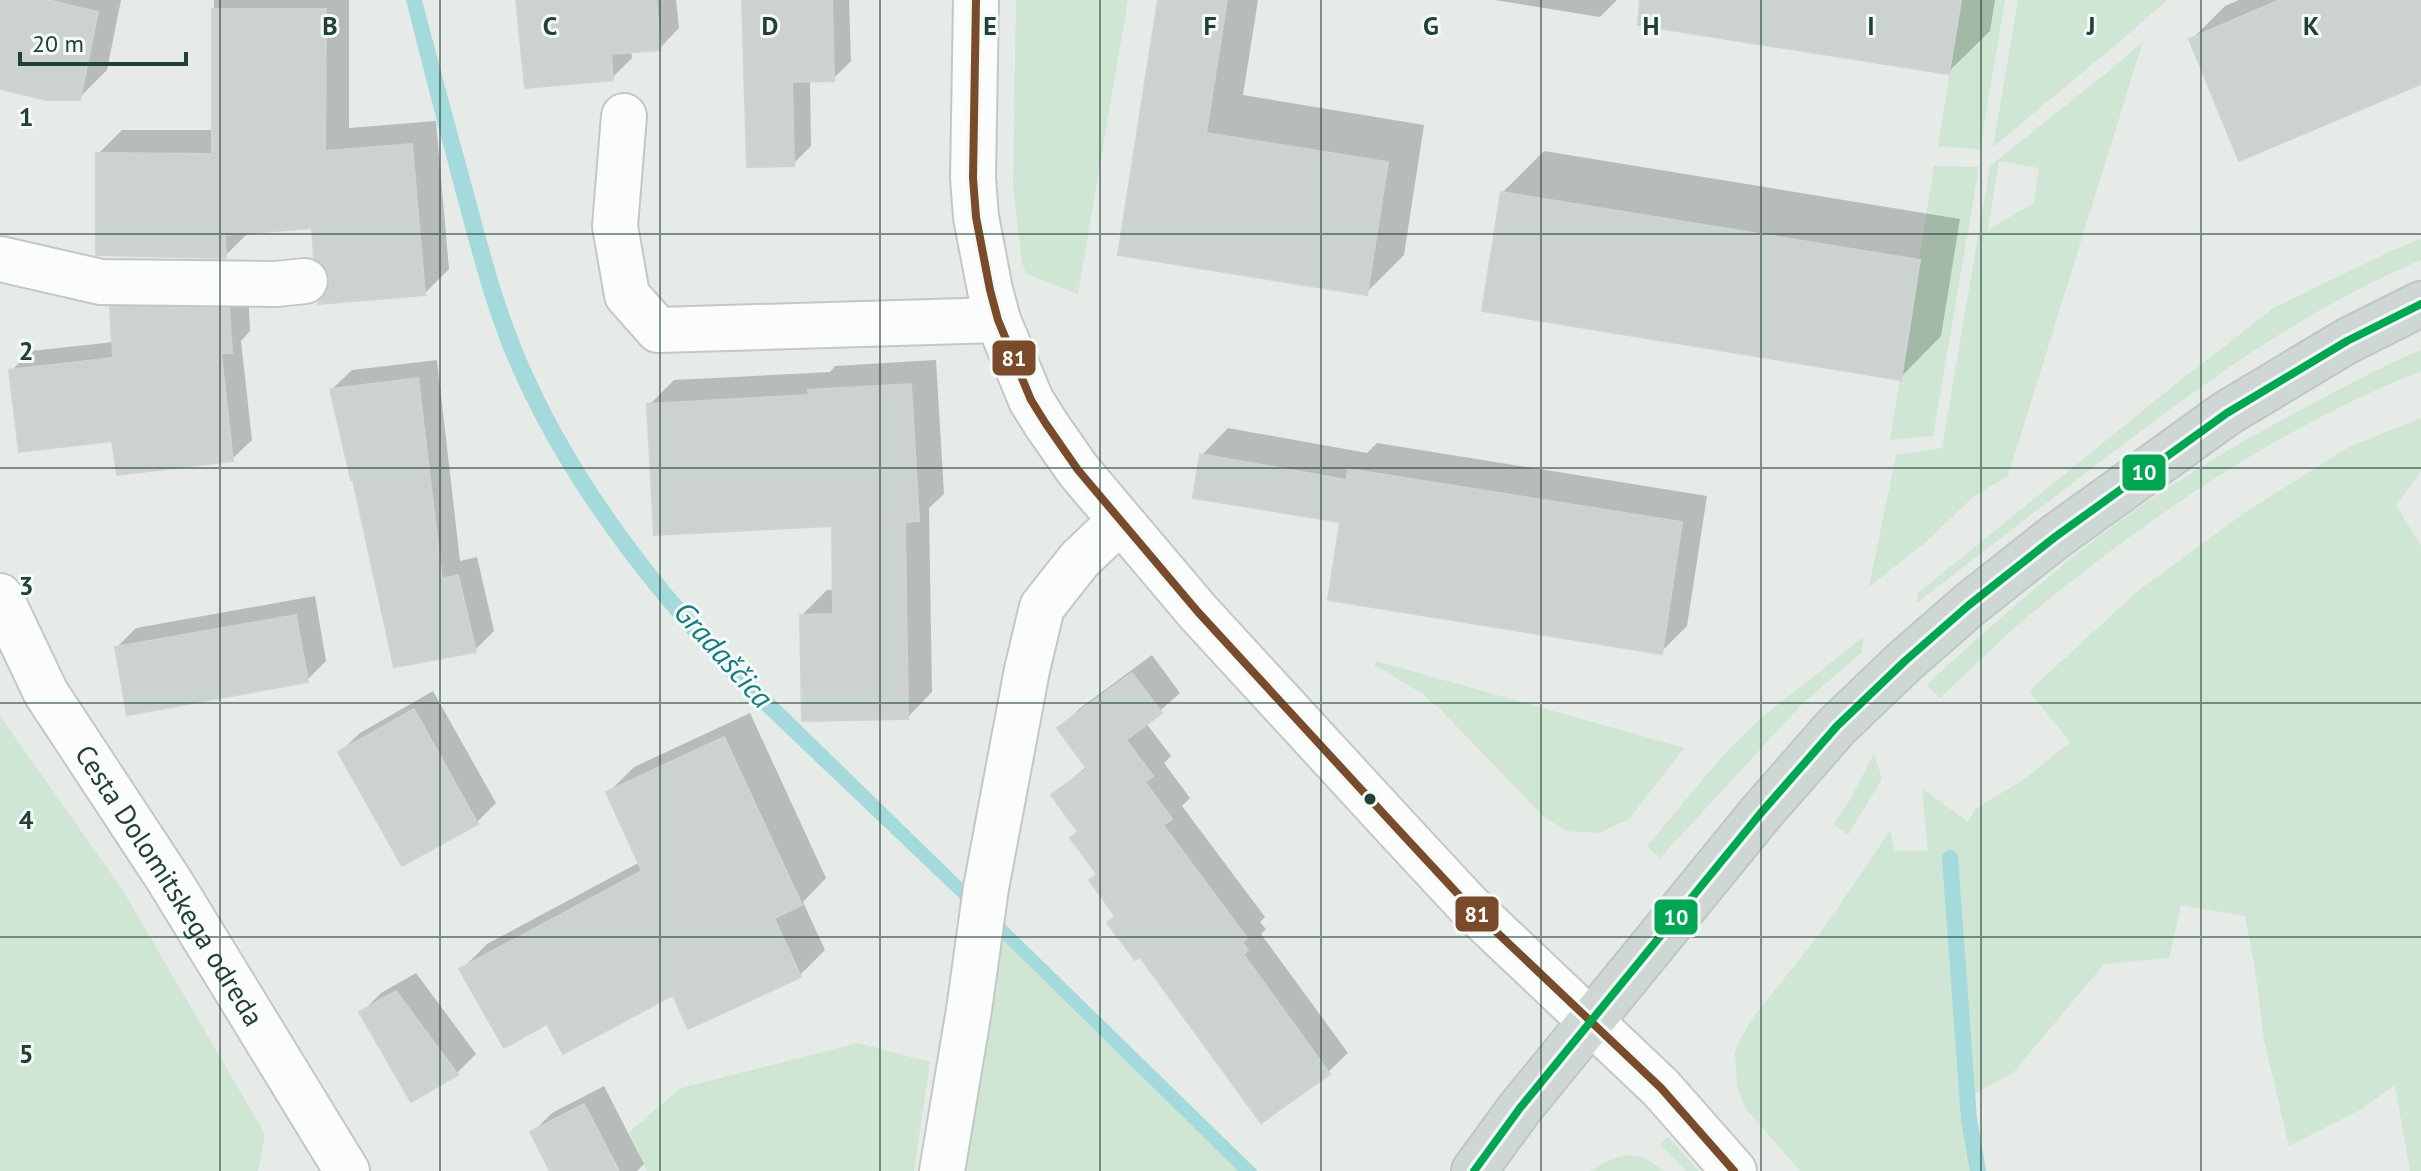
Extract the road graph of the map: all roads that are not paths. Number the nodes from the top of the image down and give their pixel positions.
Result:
1 (976, 0) edge
2 (624, 116) dead end
3 (0, 259) edge
4 (305, 281) dead end
5 (2421, 304) edge
6 (998, 320) junction
7 (1120, 521) junction
8 (0, 596) edge
9 (1591, 1021) junction
10 (347, 1171) edge
11 (942, 1171) edge
12 (1474, 1171) edge
13 (1734, 1171) edge

1 - 6 street
2 - 6 street
3 - 4 street
5 - 9 main road
6 - 7 street
7 - 9 street
7 - 11 street
8 - 10 street, Cesta Dolomitskega odreda
9 - 12 main road
9 - 13 street

